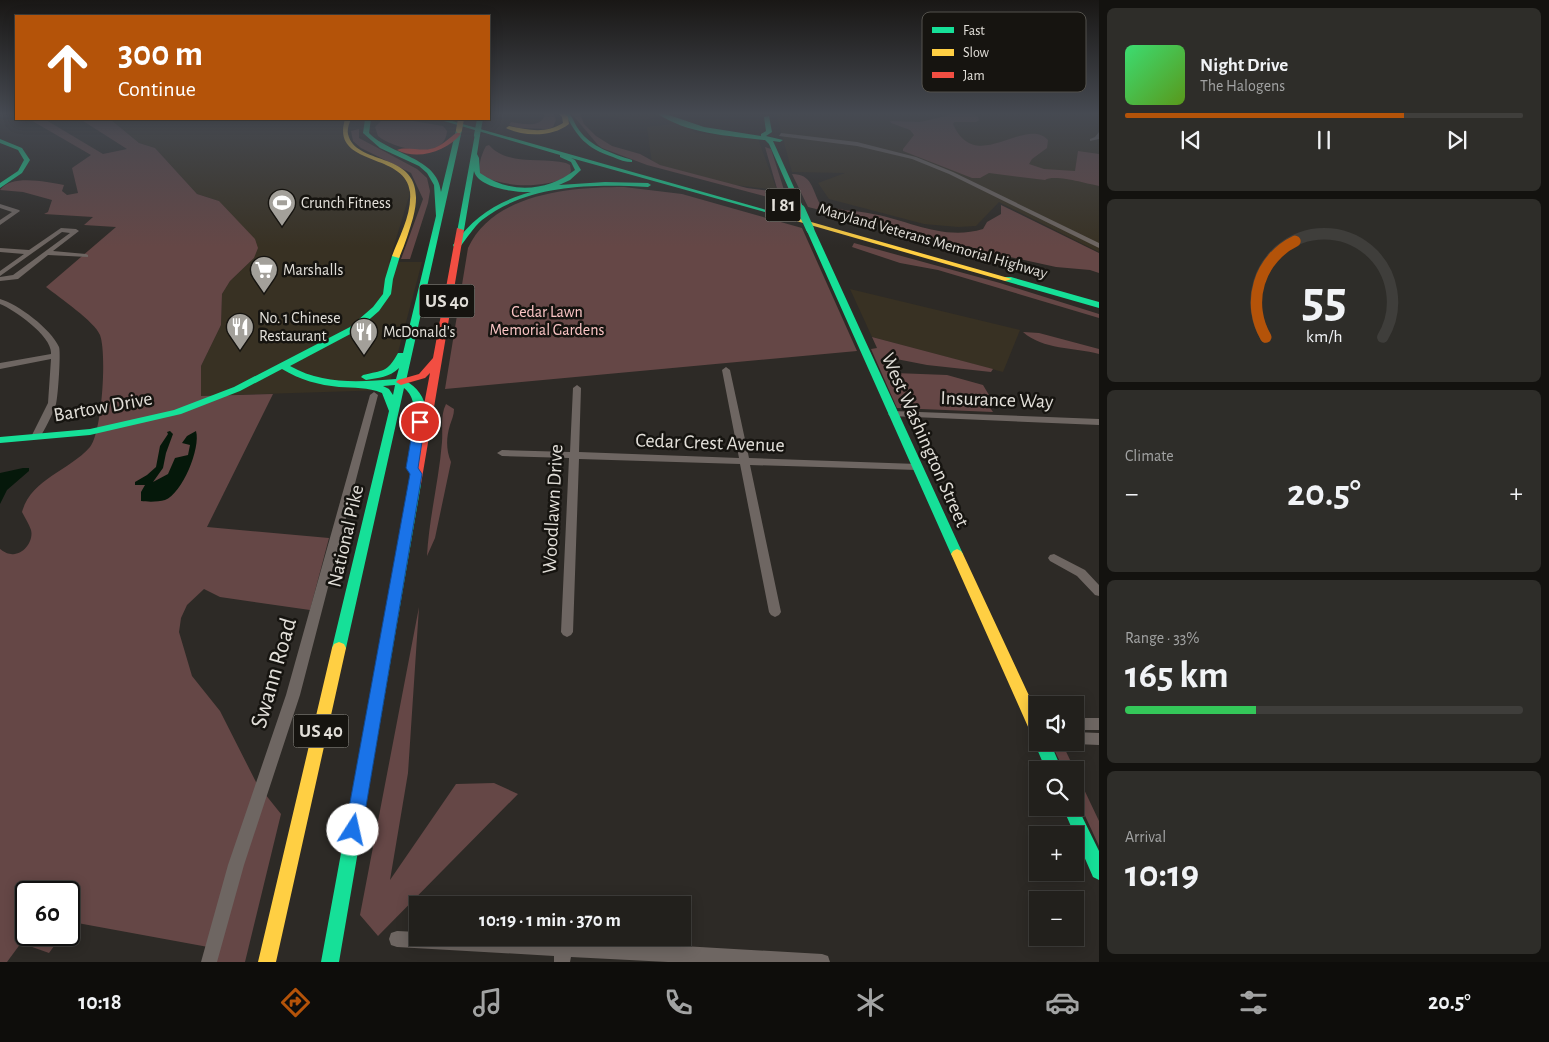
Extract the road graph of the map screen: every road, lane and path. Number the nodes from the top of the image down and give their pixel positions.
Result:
1 (26, 158) edge
2 (375, 158) edge
3 (407, 158) edge
4 (456, 158) edge
5 (473, 158) edge
6 (476, 158) edge
7 (566, 158) edge
8 (578, 158) edge
9 (602, 158) edge
10 (619, 158) edge
11 (779, 158) edge
12 (912, 158) edge
13 (671, 174) junction
14 (0, 186) edge
15 (0, 206) edge
16 (8, 207) junction
17 (0, 212) edge
18 (439, 216) junction
19 (793, 218) junction
20 (0, 223) edge
21 (457, 245) junction
22 (1099, 246) edge
23 (0, 250) edge
24 (30, 252) junction
25 (48, 253) junction
26 (86, 256) dead end
27 (0, 274) edge
28 (1032, 274) dead end
29 (425, 278) junction
30 (0, 279) edge
31 (389, 279) junction
32 (0, 301) edge
33 (1099, 305) edge
34 (311, 351) junction
35 (56, 356) junction
36 (438, 357) junction
37 (282, 365) junction
38 (0, 366) edge
39 (304, 370) junction
40 (726, 370) dead end
41 (362, 380) junction
42 (401, 382) junction
43 (577, 388) dead end
44 (374, 395) dead end
45 (893, 414) junction
46 (393, 417) junction
47 (1099, 422) edge
48 (0, 434) edge
49 (38, 434) junction
50 (0, 440) edge
51 (502, 453) dead end
52 (574, 456) junction
53 (744, 461) junction
54 (917, 467) junction
55 (416, 474) junction
56 (1054, 558) dead end
57 (1099, 592) edge
58 (775, 612) dead end
59 (567, 632) dead end
60 (1029, 711) edge
61 (1084, 724) edge
62 (1099, 724) edge
63 (1084, 738) edge
64 (1099, 739) edge
65 (1075, 816) edge
66 (1099, 871) edge
67 (397, 939) dead end
68 (563, 954) edge
69 (209, 962) edge
70 (267, 962) edge
71 (330, 962) edge
72 (822, 962) edge

1 - 14 main road
2 - 31 main road
3 - 18 main road
4 - 18 main road, National Pike / US 40
5 - 21 main road, National Pike / US 40
6 - 7 main road
8 - 19 main road, Maryland Veterans Memorial Highway / I 81
9 - 13 main road, Maryland Veterans Memorial Highway / I 81
10 - 13 main road
11 - 45 main road, West Washington Street, bridge
12 - 22 street
13 - 28 main road, Maryland Veterans Memorial Highway / I 81
15 - 16 street
16 - 17 street
16 - 20 street
18 - 29 main road, National Pike / US 40
19 - 21 main road
19 - 33 main road, Maryland Veterans Memorial Highway / I 81
21 - 36 main road, National Pike / US 40
23 - 24 street
24 - 25 street
24 - 25 street
24 - 27 street
25 - 26 street
25 - 30 street
29 - 41 main road
29 - 42 main road, National Pike / US 40
31 - 34 main road
31 - 37 main road
32 - 35 street
34 - 37 main road
34 - 39 main road
35 - 38 street
35 - 49 street
36 - 42 main road
36 - 55 main road, National Pike / US 40
37 - 39 main road
37 - 41 main road
37 - 49 main road, Bartow Drive
39 - 41 main road
40 - 53 street
41 - 42 main road
41 - 46 main road
42 - 46 main road, National Pike / US 40
42 - 55 main road
43 - 52 street, Woodlawn Drive
44 - 69 street, Swann Road
45 - 47 street, Insurance Way
45 - 54 main road, West Washington Street
46 - 70 main road, National Pike / US 40
48 - 49 main road, Bartow Drive
49 - 50 main road, Bartow Drive
51 - 52 street, Cedar Crest Avenue
52 - 53 street, Cedar Crest Avenue
52 - 59 street, Woodlawn Drive
53 - 54 street, Cedar Crest Avenue
53 - 58 street
54 - 60 main road, West Washington Street
55 - 71 main road, National Pike / US 40
56 - 57 street
61 - 62 street
63 - 64 street
65 - 66 main road
67 - 68 street
68 - 72 street

